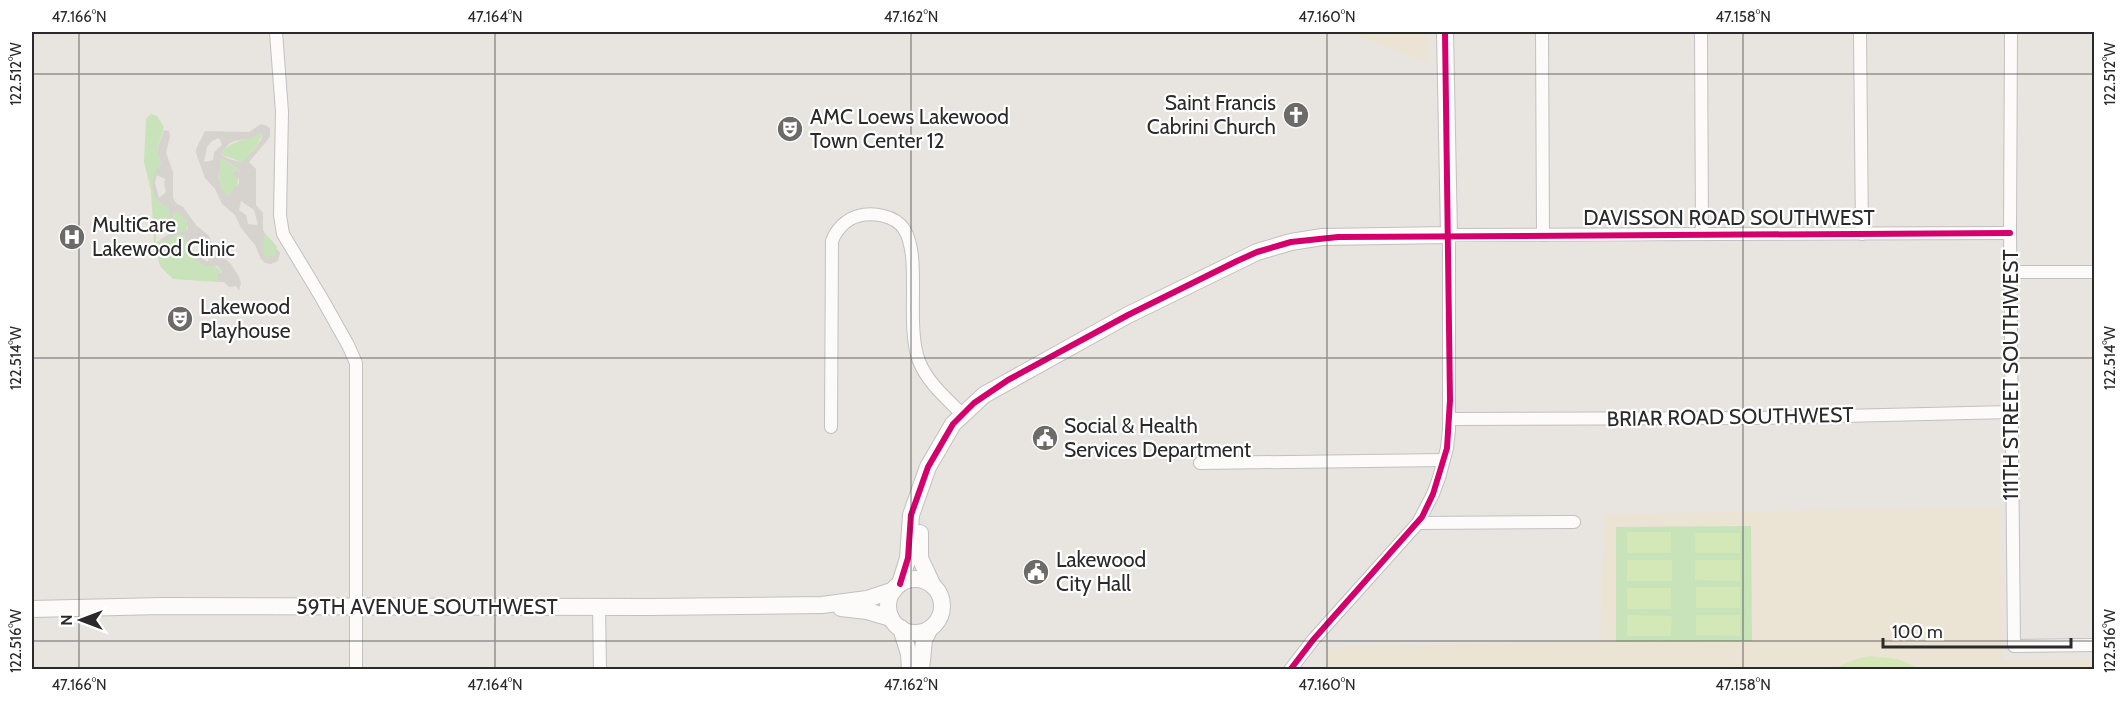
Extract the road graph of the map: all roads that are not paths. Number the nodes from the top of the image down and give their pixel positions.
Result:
1 (276, 32) edge
2 (1445, 32) edge
3 (1542, 32) edge
4 (1701, 32) edge
5 (1860, 32) edge
6 (2011, 32) edge
7 (2010, 233) junction
8 (1702, 234) junction
9 (1862, 234) junction
10 (1543, 235) junction
11 (1449, 236) junction
12 (2011, 272) junction
13 (2094, 272) edge
14 (2011, 412) junction
15 (962, 414) junction
16 (1449, 419) junction
17 (831, 427) dead end
18 (1444, 460) junction
19 (1200, 463) dead end
20 (921, 487) junction
21 (1574, 522) dead end
22 (1418, 523) junction
23 (932, 585) junction
24 (897, 587) junction
25 (822, 605) junction
26 (356, 607) junction
27 (599, 607) junction
28 (32, 609) edge
29 (896, 623) junction
30 (929, 630) junction
31 (2094, 645) edge
32 (356, 669) edge
33 (600, 669) edge
34 (910, 669) edge
35 (921, 669) edge
36 (1290, 669) edge

1 - 26 street
2 - 11 street
3 - 10 street
4 - 8 street
5 - 9 street
6 - 7 street, 111TH STREET SOUTHWEST
7 - 9 street, DAVISSON ROAD SOUTHWEST
7 - 12 street, 111TH STREET SOUTHWEST
8 - 9 street, DAVISSON ROAD SOUTHWEST
8 - 10 street, DAVISSON ROAD SOUTHWEST
10 - 11 street, DAVISSON ROAD SOUTHWEST
11 - 15 street
11 - 16 street
12 - 13 street
12 - 14 street, 111TH STREET SOUTHWEST
14 - 16 street, BRIAR ROAD SOUTHWEST
14 - 31 street, 111TH STREET SOUTHWEST
15 - 17 street
15 - 20 street
16 - 18 street
18 - 19 street
18 - 22 street
20 - 23 street
20 - 24 street
21 - 22 street
22 - 36 street
23 - 24 street
23 - 30 street
24 - 25 street, 59TH AVENUE SOUTHWEST
24 - 29 street
25 - 27 street, 59TH AVENUE SOUTHWEST
25 - 29 street, 59TH AVENUE SOUTHWEST
26 - 27 street, 59TH AVENUE SOUTHWEST
26 - 28 street, 59TH AVENUE SOUTHWEST
26 - 32 street
27 - 33 street
29 - 30 street
29 - 34 street
30 - 35 street

